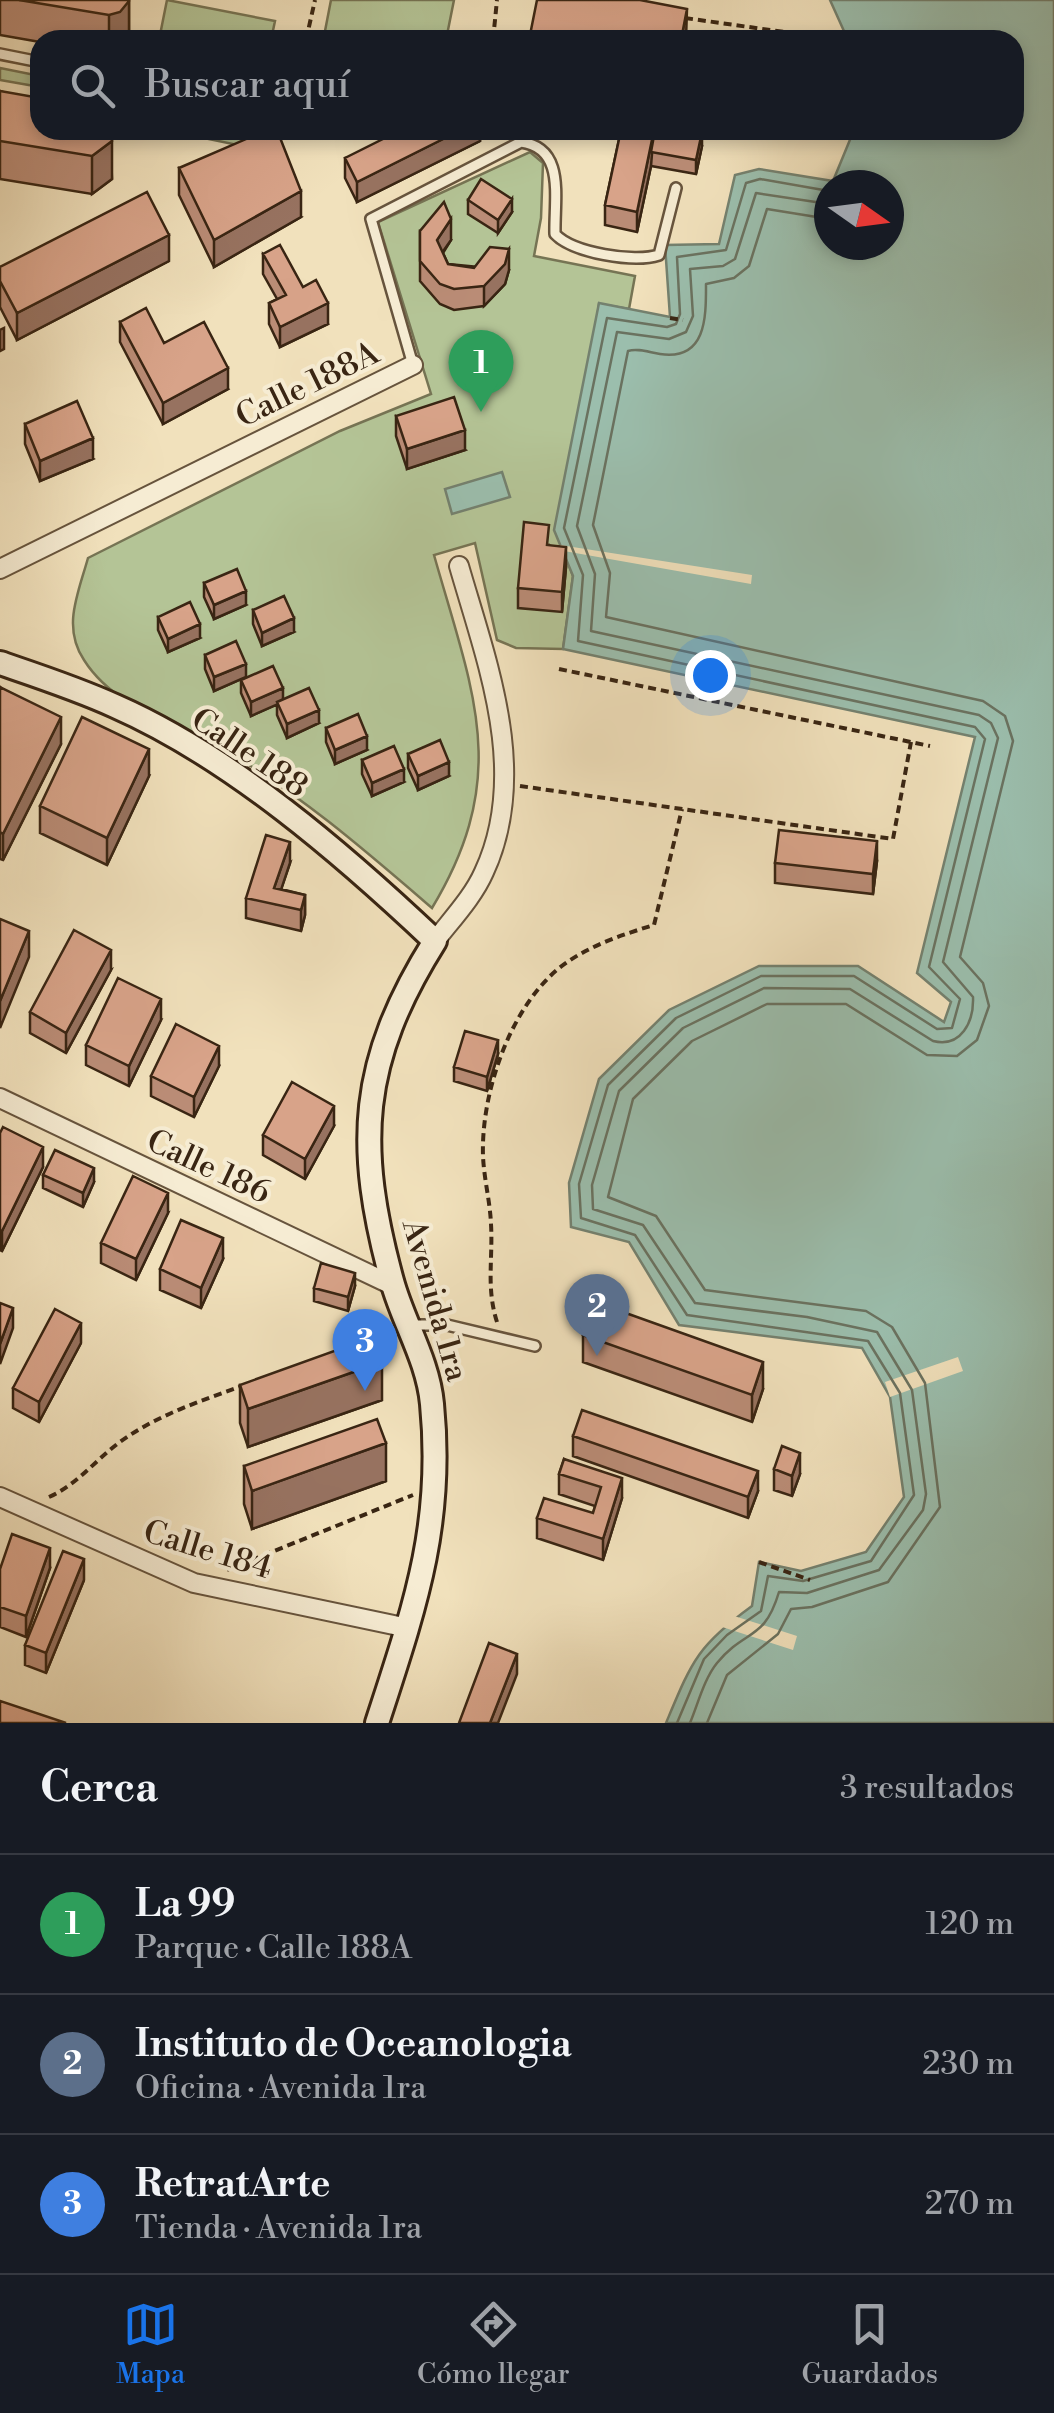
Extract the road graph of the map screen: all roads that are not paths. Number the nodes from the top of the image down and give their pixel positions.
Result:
1 (0, 54) edge
2 (30, 60) edge
3 (676, 188) dead end
4 (414, 365) joint
5 (460, 566) dead end
6 (0, 569) edge
7 (0, 663) edge
8 (436, 941) junction
9 (0, 1098) edge
10 (392, 1285) junction
11 (410, 1325) junction
12 (535, 1346) dead end
13 (0, 1497) edge
14 (408, 1628) junction
15 (377, 1723) edge

1 - 2 lane
3 - 4 lane, Calle 188A
4 - 6 street, Calle 188A
5 - 8 street, Avenida 1ra
7 - 8 street, Calle 188
8 - 10 street, Avenida 1ra
9 - 10 street, Calle 186
10 - 11 street, Avenida 1ra
11 - 12 lane
11 - 14 street, Avenida 1ra
13 - 14 street, Calle 184
14 - 15 street, Avenida 1ra

